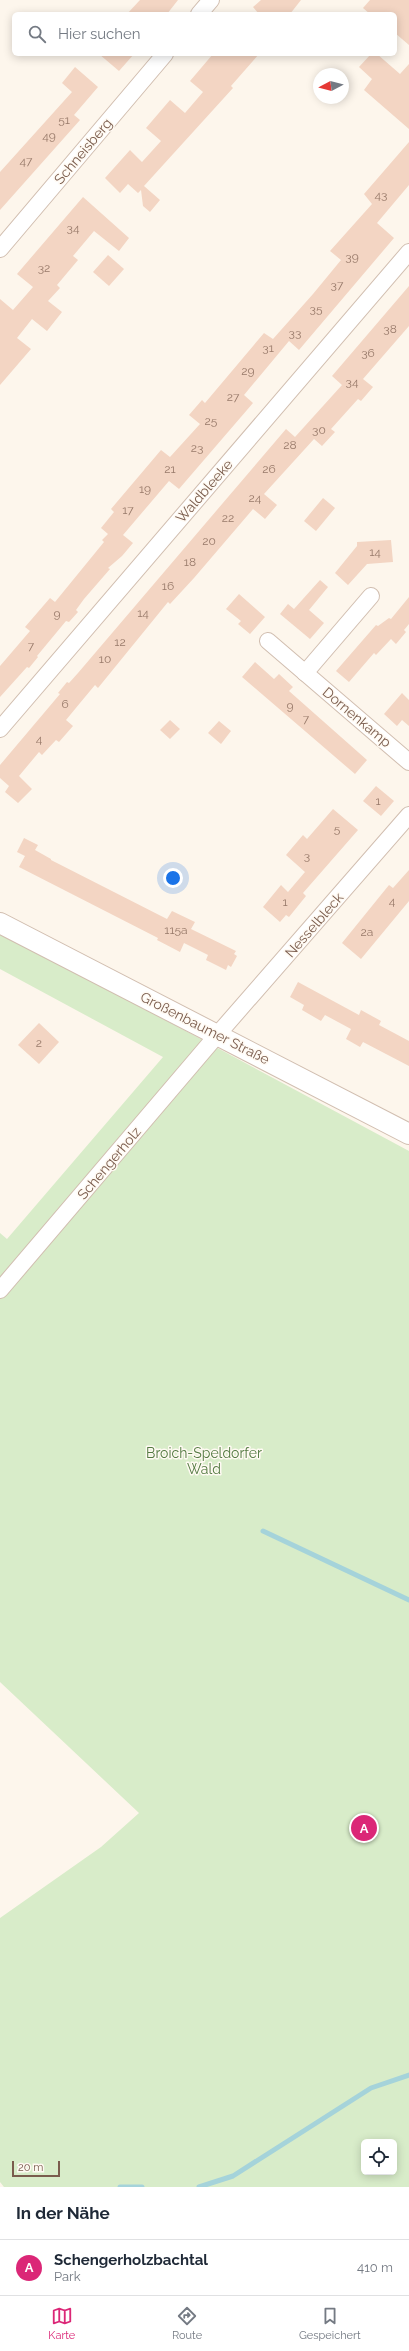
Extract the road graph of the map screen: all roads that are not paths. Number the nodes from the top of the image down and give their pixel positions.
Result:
1 (211, 0) edge
2 (201, 12) edge
3 (163, 56) edge
4 (0, 249) edge
5 (409, 252) edge
6 (371, 596) dead end
7 (268, 640) dead end
8 (306, 673) junction
9 (0, 729) edge
10 (409, 762) edge
11 (409, 815) edge
12 (0, 923) edge
13 (218, 1034) junction
14 (409, 1134) edge
15 (0, 1290) edge

1 - 2 street
3 - 4 street, Schneisberg
5 - 9 street, Waldbleeke
6 - 8 street
7 - 8 street, Dornenkamp
8 - 10 street, Dornenkamp
11 - 13 street, Nesselbleck
12 - 13 street, Großenbaumer Straße
13 - 14 street, Großenbaumer Straße
13 - 15 street, Schengerholz

